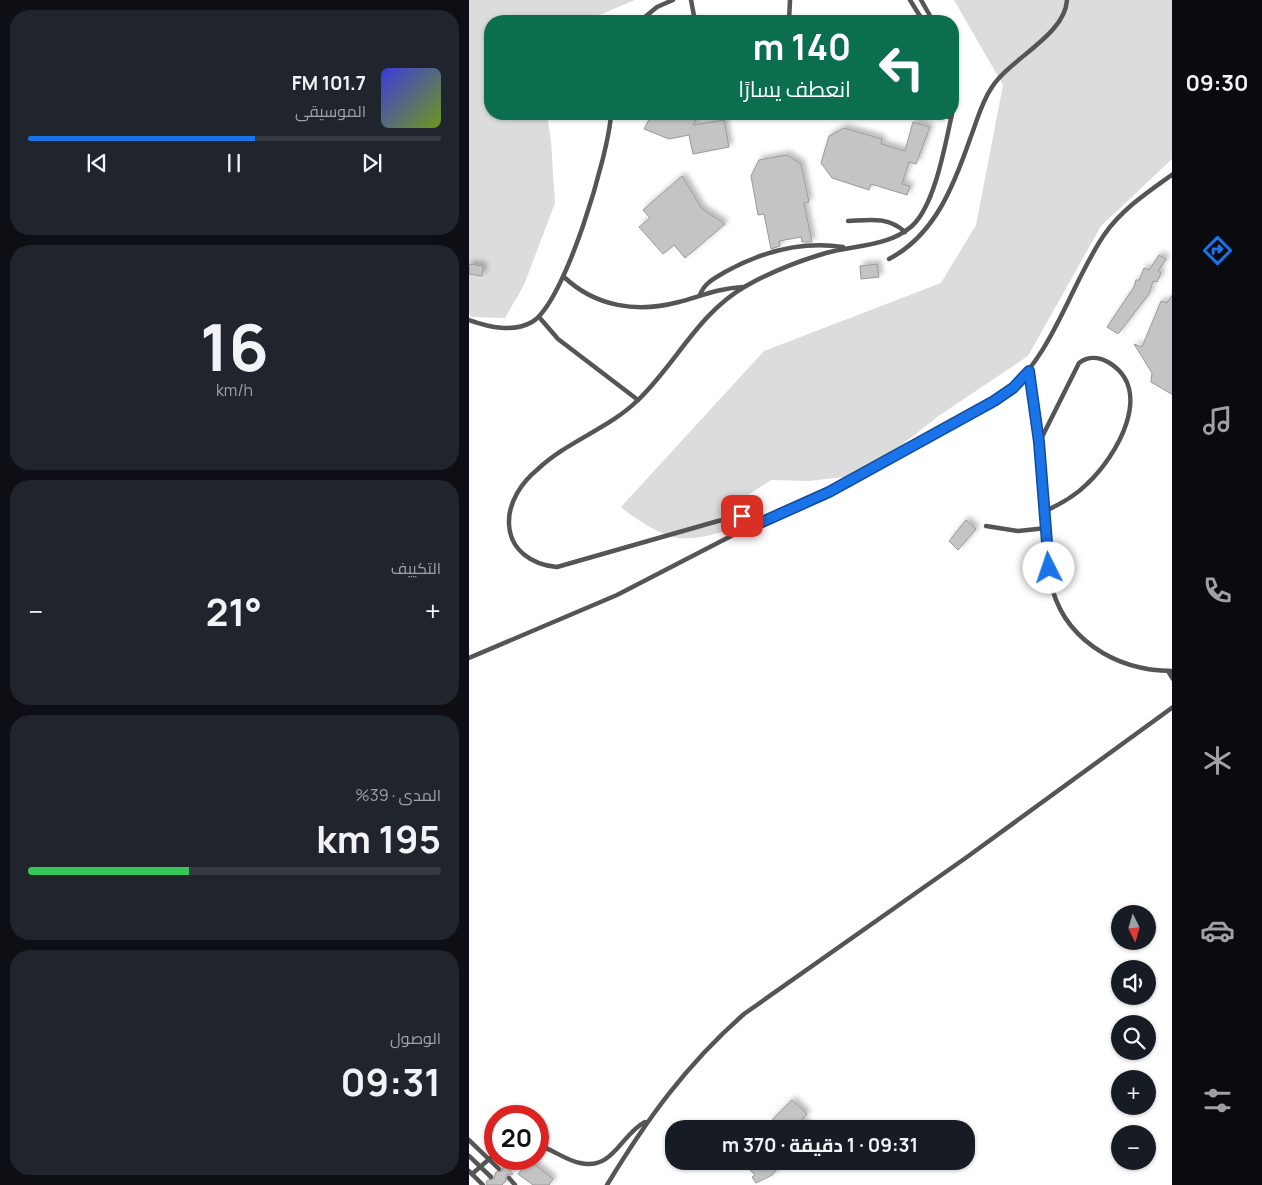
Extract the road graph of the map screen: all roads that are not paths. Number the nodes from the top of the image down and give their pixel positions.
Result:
1 (673, 0) edge
2 (691, 0) edge
3 (790, 0) edge
4 (910, 0) edge
5 (921, 0) edge
6 (1067, 0) edge
7 (647, 15) edge
8 (694, 15) edge
9 (789, 15) edge
10 (919, 15) edge
11 (930, 15) edge
12 (610, 120) edge
13 (950, 120) edge
14 (1172, 174) edge
15 (848, 221) dead end
16 (905, 232) junction
17 (847, 248) junction
18 (889, 259) dead end
19 (564, 277) junction
20 (744, 287) junction
21 (700, 295) junction
22 (539, 317) junction
23 (469, 320) edge
24 (1029, 371) junction
25 (638, 400) junction
26 (1039, 442) junction
27 (1045, 511) junction
28 (762, 522) junction
29 (986, 526) dead end
30 (1047, 528) junction
31 (469, 658) edge
32 (1170, 671) edge
33 (1172, 679) edge
34 (1172, 707) edge
35 (646, 1122) junction
36 (469, 1140) edge
37 (549, 1149) edge
38 (484, 1154) edge
39 (469, 1156) edge
40 (484, 1163) edge
41 (481, 1166) junction
42 (470, 1173) edge
43 (491, 1177) dead end
44 (509, 1178) dead end
45 (483, 1185) edge
46 (515, 1185) edge
47 (607, 1185) edge

1 - 7 lane
2 - 8 lane
3 - 9 lane
4 - 10 lane
5 - 11 lane
6 - 18 lane
12 - 19 lane
13 - 16 lane
14 - 24 lane
15 - 16 lane
16 - 17 lane
17 - 20 lane
17 - 21 lane
19 - 21 lane
19 - 22 lane
20 - 21 lane
20 - 25 lane
22 - 23 lane
22 - 25 lane
24 - 26 lane
24 - 28 lane
25 - 28 lane
26 - 27 lane
26 - 27 lane
27 - 30 lane
28 - 31 lane
29 - 30 lane
30 - 32 lane
32 - 33 lane
34 - 35 lane
35 - 37 lane
35 - 47 lane
36 - 38 lane
39 - 41 lane
40 - 41 lane
41 - 42 lane
41 - 43 lane
42 - 45 lane
44 - 46 lane

